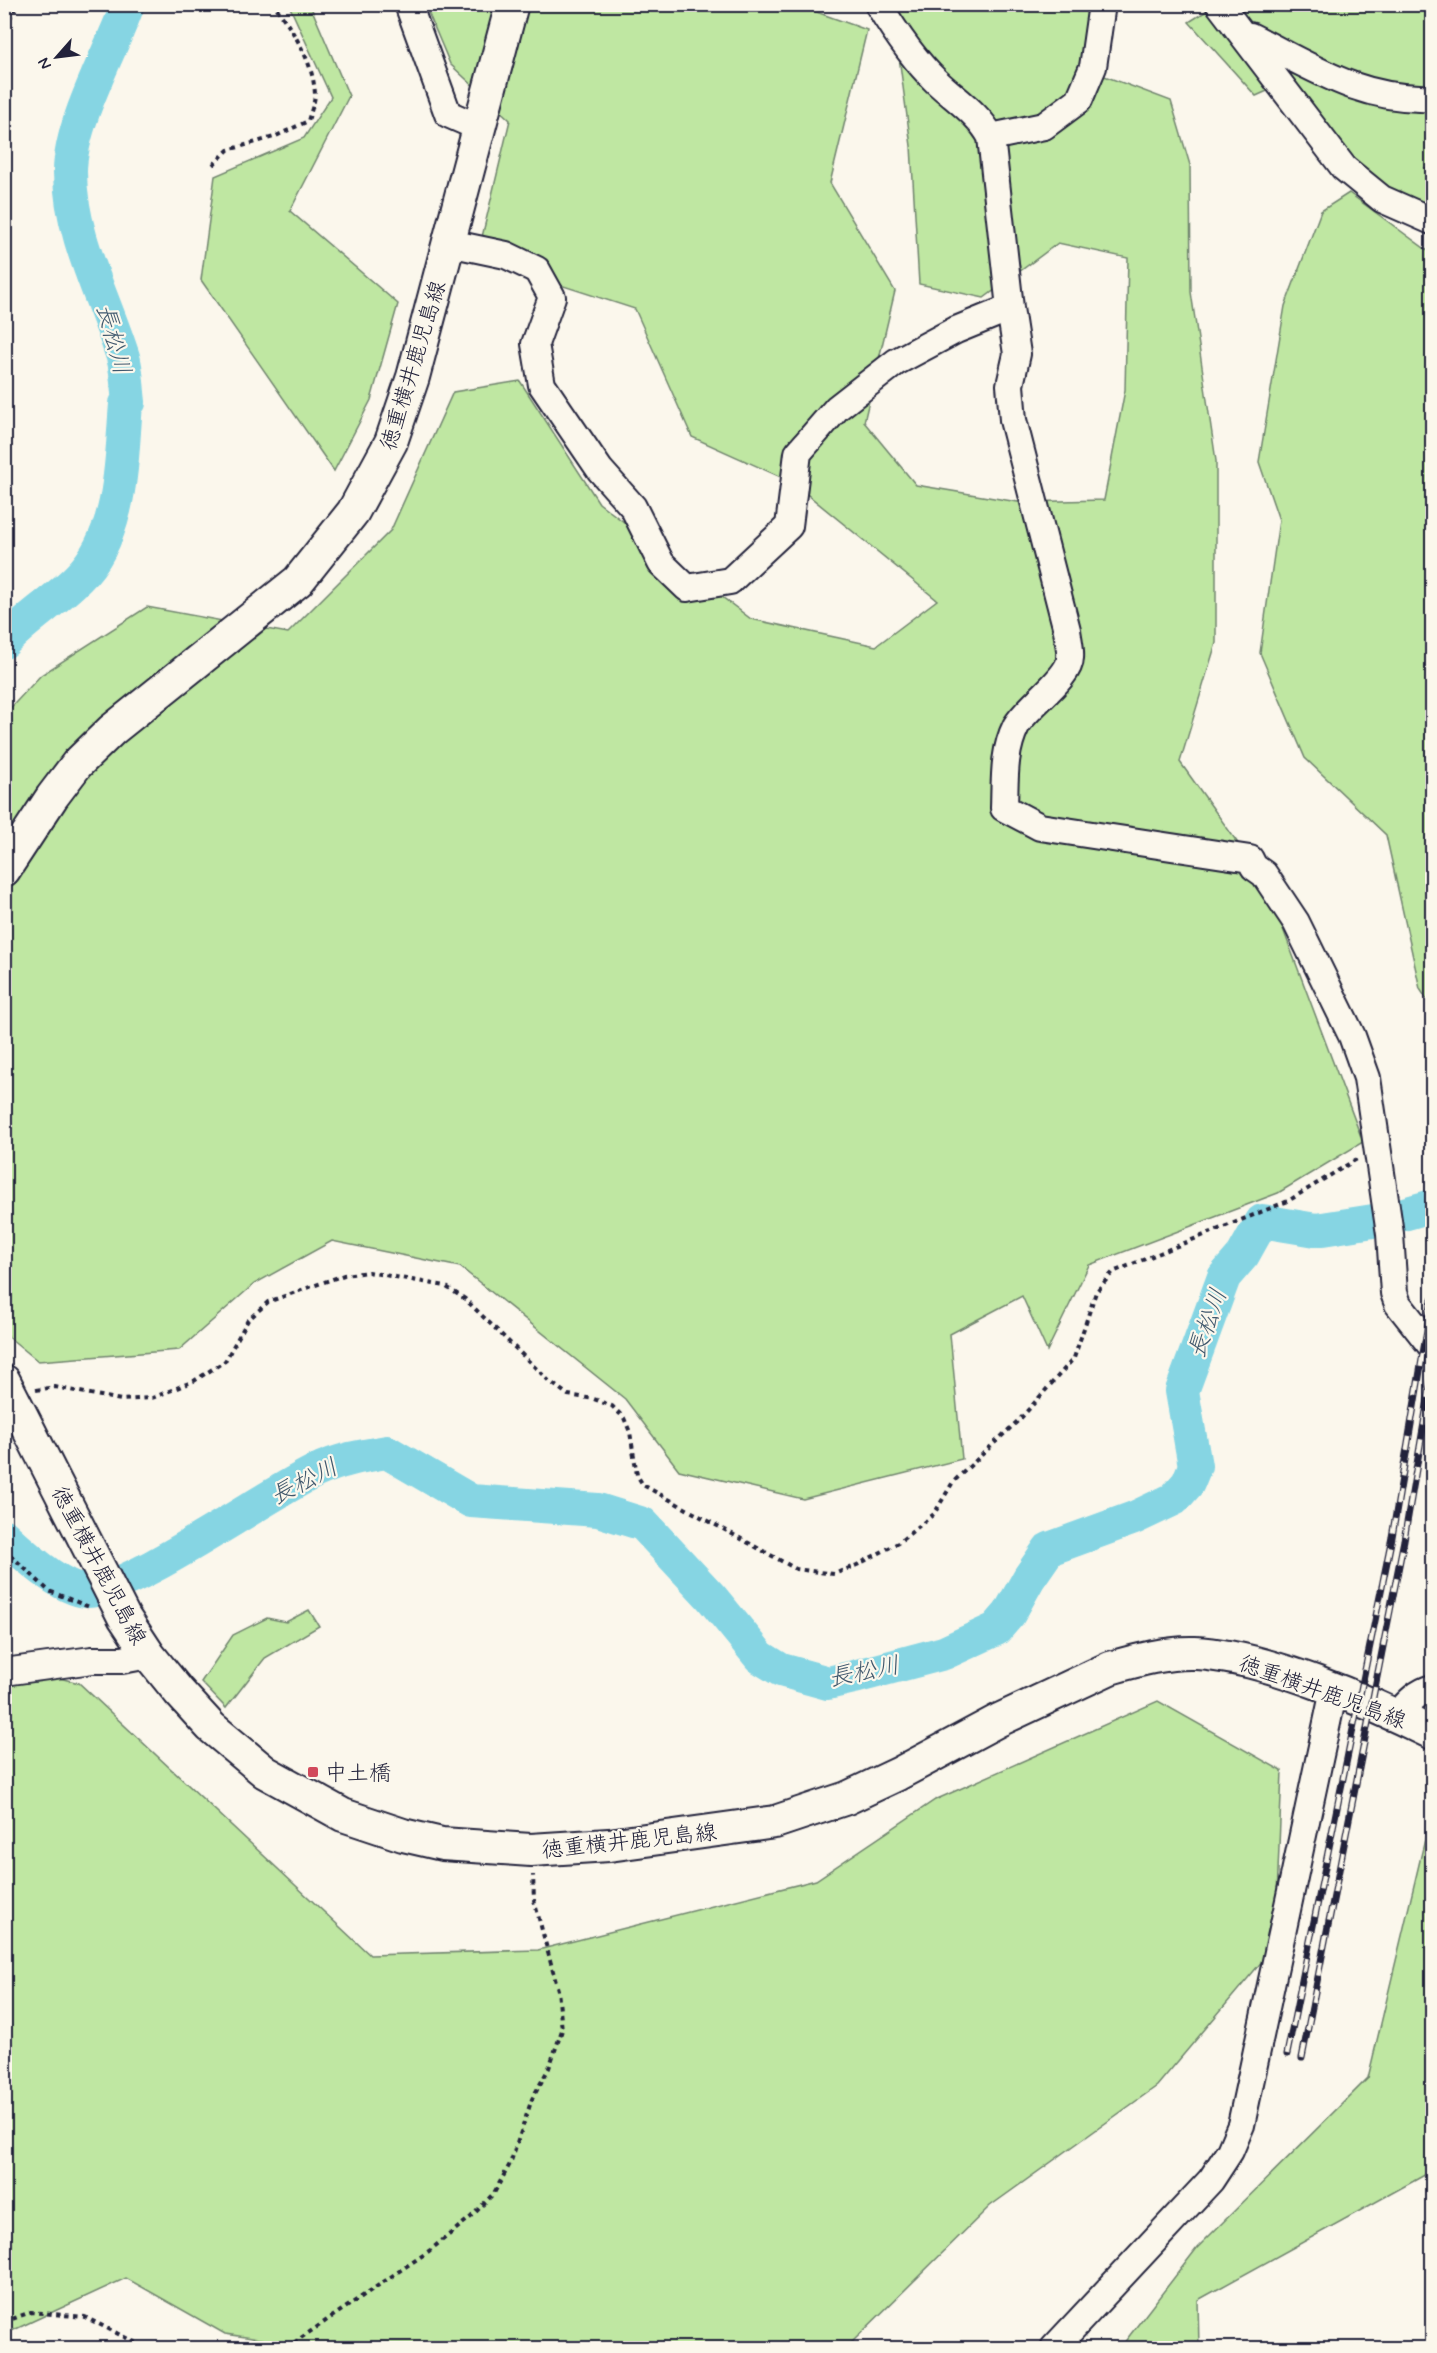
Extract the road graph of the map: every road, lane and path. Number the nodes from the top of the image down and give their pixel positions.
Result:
1 (16, 4) edge
2 (273, 4) edge
3 (408, 4) edge
4 (512, 4) edge
5 (878, 4) edge
6 (1102, 4) edge
7 (1219, 4) edge
8 (1244, 34) junction
9 (1432, 98) edge
10 (480, 128) junction
11 (991, 136) junction
12 (213, 165) dead end
13 (4, 172) edge
14 (1432, 221) edge
15 (449, 243) junction
16 (1010, 308) junction
17 (4, 870) edge
18 (1376, 1148) junction
19 (1432, 1347) edge
20 (8, 1387) edge
21 (4, 1550) edge
22 (124, 1617) junction
23 (149, 1655) junction
24 (4, 1672) edge
25 (1432, 1688) edge
26 (1334, 1690) junction
27 (1395, 1717) junction
28 (1432, 1733) edge
29 (531, 1850) junction
30 (4, 2322) edge
31 (289, 2348) edge
32 (146, 2349) edge
33 (1054, 2349) edge

1 - 13 path
2 - 12 path
3 - 10 street
4 - 10 main road, 徳重横井鹿児島線
5 - 11 street
6 - 11 street
7 - 8 street
8 - 9 street
8 - 14 street
10 - 15 main road, 徳重横井鹿児島線
11 - 16 street
15 - 16 street
15 - 17 main road, 徳重横井鹿児島線
16 - 18 street
18 - 19 street
18 - 20 path
20 - 22 main road, 徳重横井鹿児島線
21 - 22 path
22 - 23 main road, 徳重横井鹿児島線
23 - 24 street
23 - 29 main road, 徳重横井鹿児島線
25 - 27 street
26 - 27 main road, 徳重横井鹿児島線
26 - 29 main road, 徳重横井鹿児島線
26 - 33 street
27 - 28 main road, 徳重横井鹿児島線
29 - 31 path
30 - 32 path

